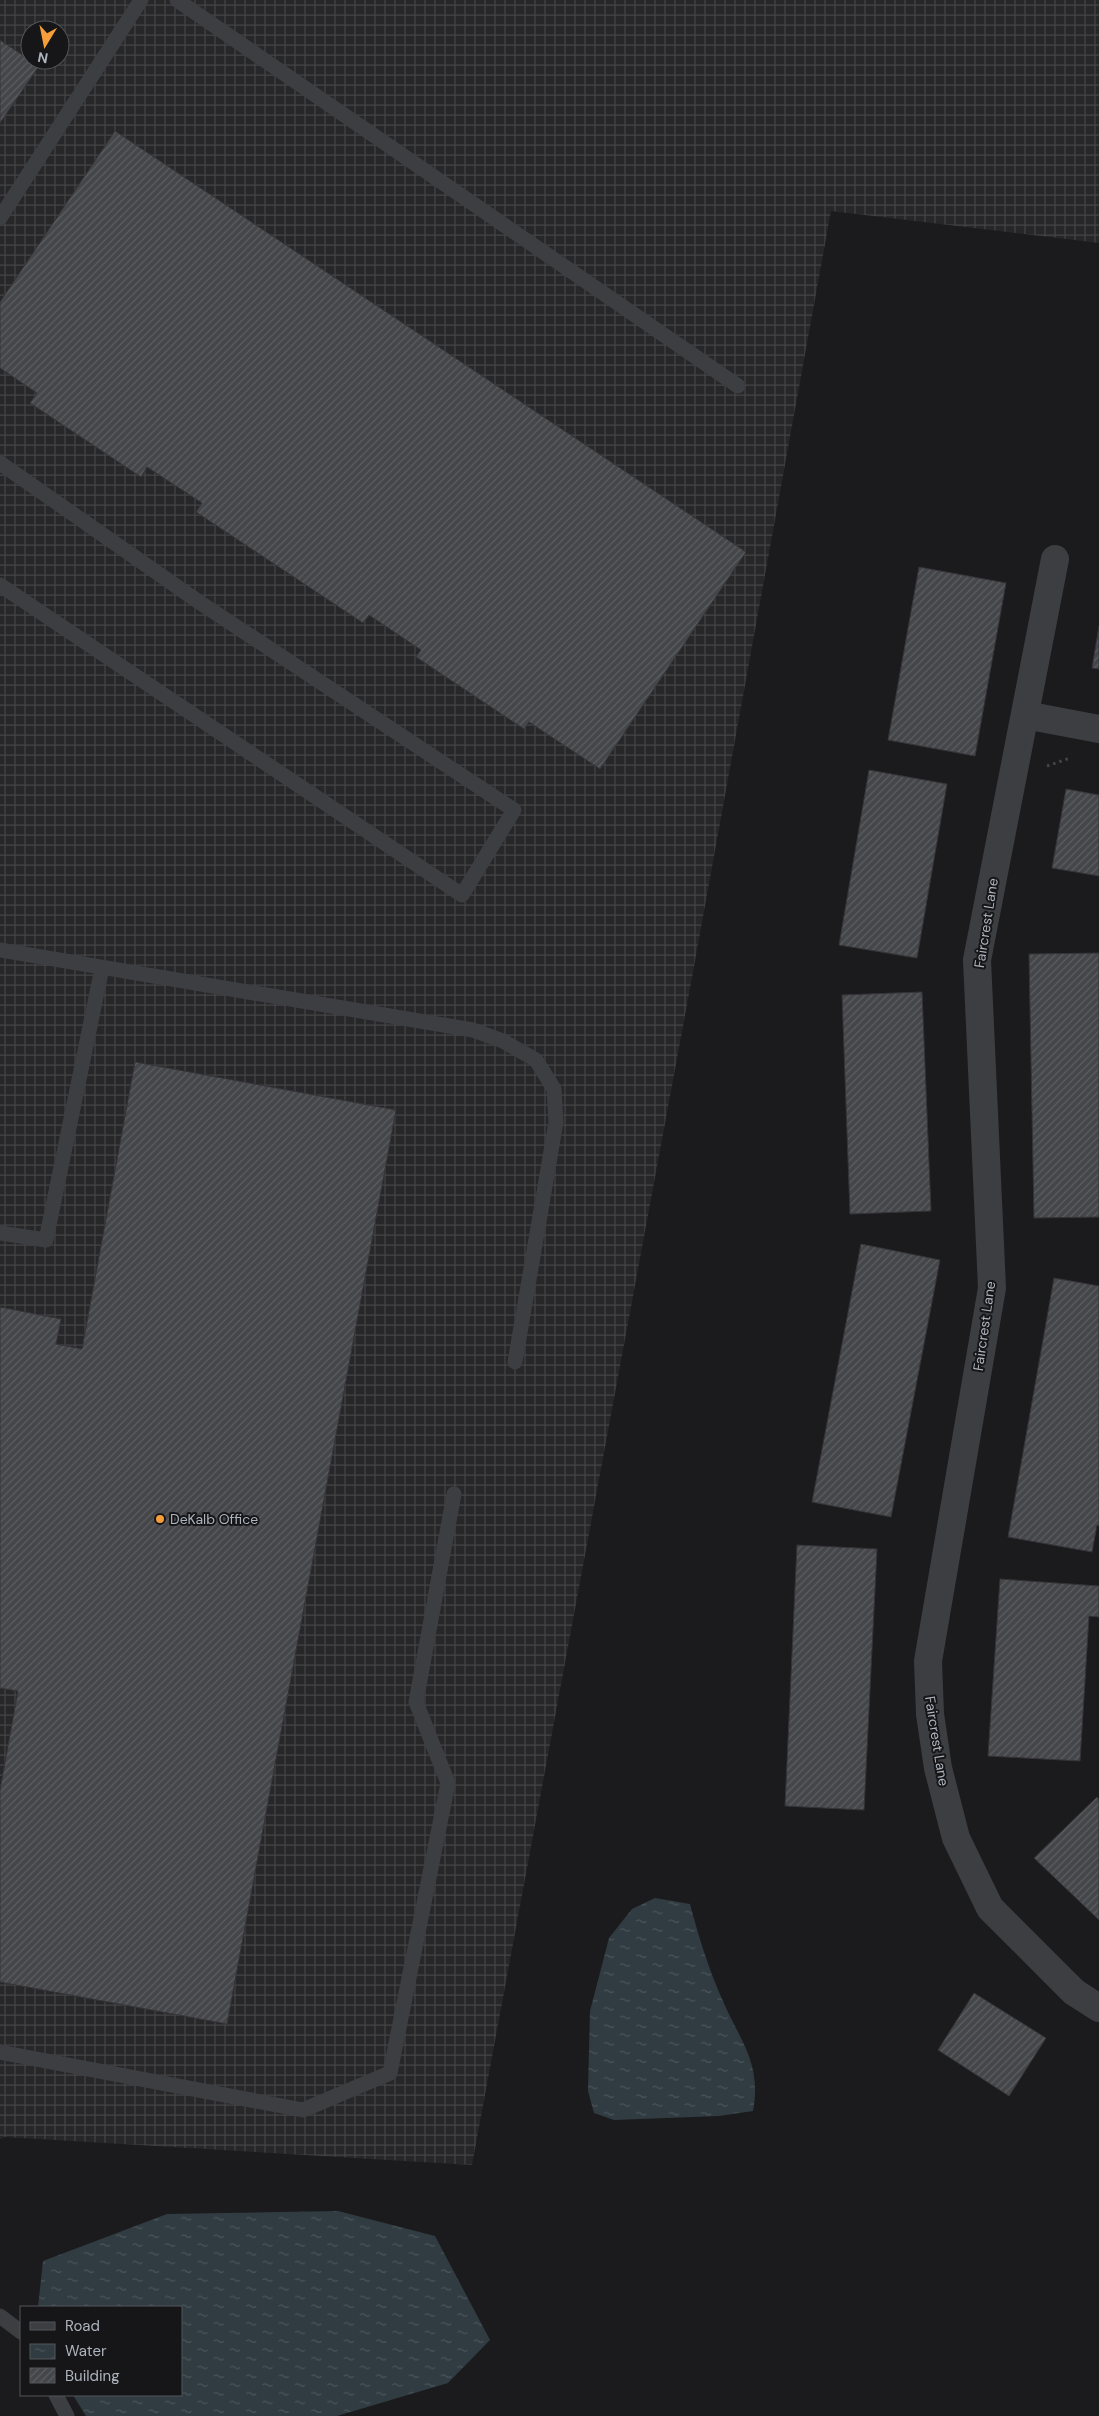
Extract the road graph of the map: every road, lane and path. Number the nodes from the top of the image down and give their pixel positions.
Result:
1 (141, 0) edge
2 (177, 0) edge
3 (0, 218) edge
4 (738, 386) dead end
5 (0, 463) edge
6 (1055, 559) dead end
7 (0, 585) edge
8 (1025, 714) junction
9 (1099, 729) edge
10 (0, 950) edge
11 (102, 968) junction
12 (0, 1233) edge
13 (515, 1362) dead end
14 (454, 1494) dead end
15 (1099, 2008) edge
16 (0, 2052) edge
17 (0, 2316) edge
18 (20, 2331) edge
19 (57, 2396) edge
20 (68, 2416) edge

1 - 3 lane
2 - 4 lane
5 - 7 lane
6 - 8 street, Faircrest Lane
8 - 9 street
8 - 15 street, Faircrest Lane
10 - 11 lane
11 - 12 lane
11 - 13 lane
14 - 16 lane
17 - 18 lane
19 - 20 lane

